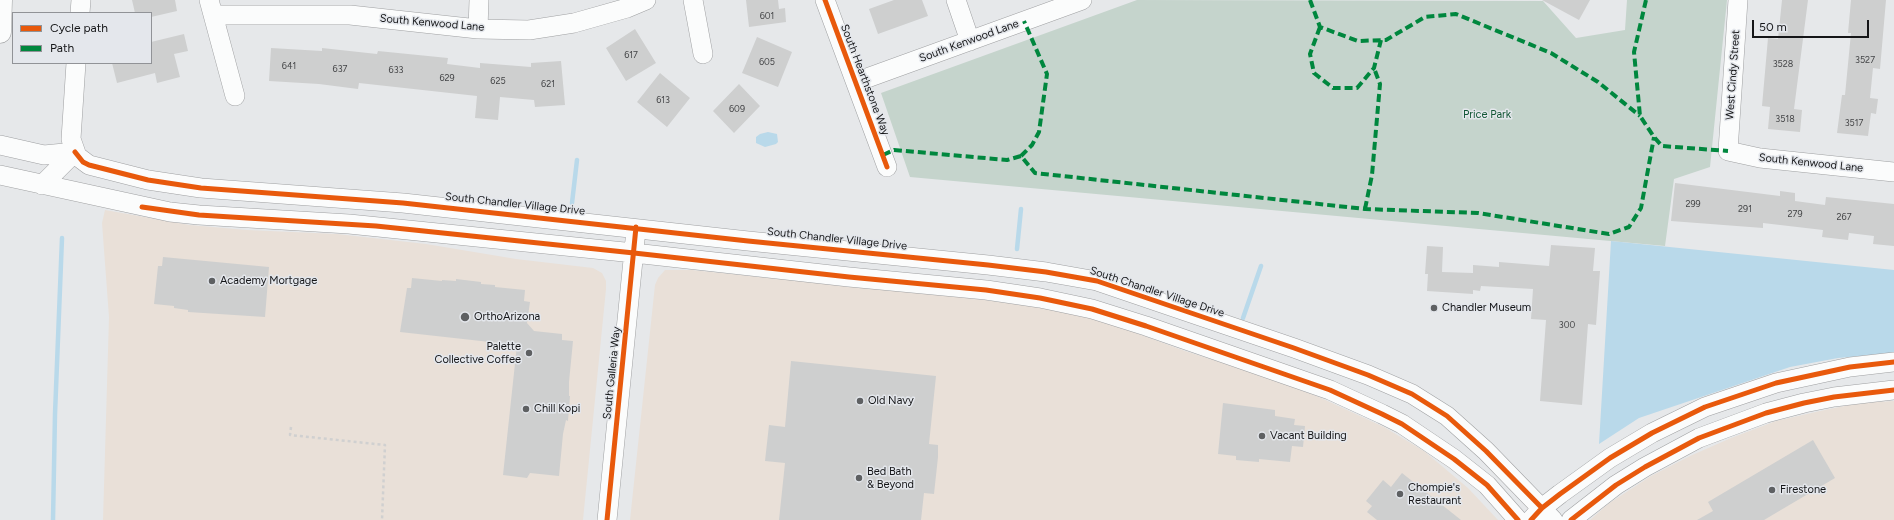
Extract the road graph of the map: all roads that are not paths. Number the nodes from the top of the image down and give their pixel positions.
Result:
1 (1, 0) edge
2 (81, 0) edge
3 (479, 0) edge
4 (646, 0) edge
5 (693, 0) edge
6 (825, 0) edge
7 (956, 0) edge
8 (1082, 0) edge
9 (1738, 0) edge
10 (211, 7) edge
11 (80, 12) edge
12 (478, 28) junction
13 (0, 32) edge
14 (970, 41) junction
15 (703, 54) dead end
16 (76, 64) edge
17 (856, 82) junction
18 (235, 96) dead end
19 (0, 144) edge
20 (1728, 151) joint
21 (75, 152) junction
22 (887, 167) dead end
23 (1894, 172) edge
24 (0, 175) edge
25 (42, 184) junction
26 (636, 227) junction
27 (634, 253) junction
28 (1894, 362) edge
29 (1894, 390) edge
30 (1535, 517) edge
31 (608, 520) edge
32 (1572, 520) edge

1 - 13 highway
2 - 11 street
3 - 12 street
4 - 12 street, South Kenwood Lane
5 - 15 street
6 - 17 street, South Hearthstone Way
7 - 14 street
8 - 14 street, South Kenwood Lane
9 - 20 street, West Cindy Street
10 - 12 street, South Kenwood Lane
10 - 18 street
14 - 17 street, South Kenwood Lane
16 - 21 street
17 - 22 street, South Hearthstone Way
19 - 21 street
20 - 23 street, South Kenwood Lane
21 - 25 street
21 - 26 street, South Chandler Village Drive
24 - 25 street
25 - 27 street
26 - 27 street, South Galleria Way
26 - 30 street, South Chandler Village Drive
27 - 30 street
27 - 31 street, South Galleria Way
28 - 30 street
29 - 32 street

